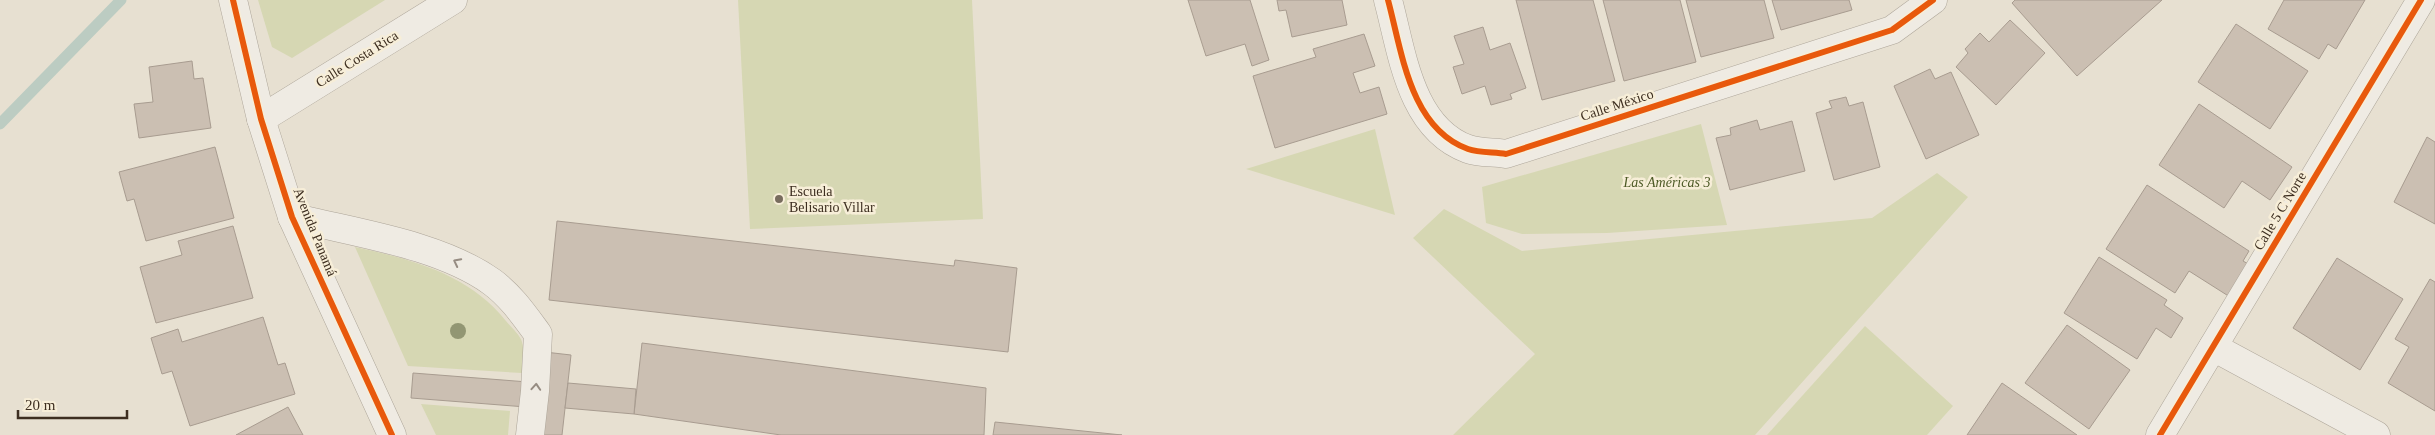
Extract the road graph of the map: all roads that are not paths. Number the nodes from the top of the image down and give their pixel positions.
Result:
1 (233, 0) edge
2 (453, 0) edge
3 (1388, 0) edge
4 (1933, 0) edge
5 (2420, 0) edge
6 (261, 119) junction
7 (292, 217) junction
8 (2213, 347) junction
9 (392, 435) edge
10 (530, 435) edge
11 (2160, 435) edge
12 (2376, 435) edge

1 - 6 street, Avenida Panamá
2 - 6 street, Calle Costa Rica
3 - 4 street, Calle México
5 - 8 street, Calle 5 C Norte
6 - 7 street, Avenida Panamá
7 - 9 street, Avenida Panamá
10 -> 7 street
8 - 11 street, Calle 5 C Norte
8 - 12 street

